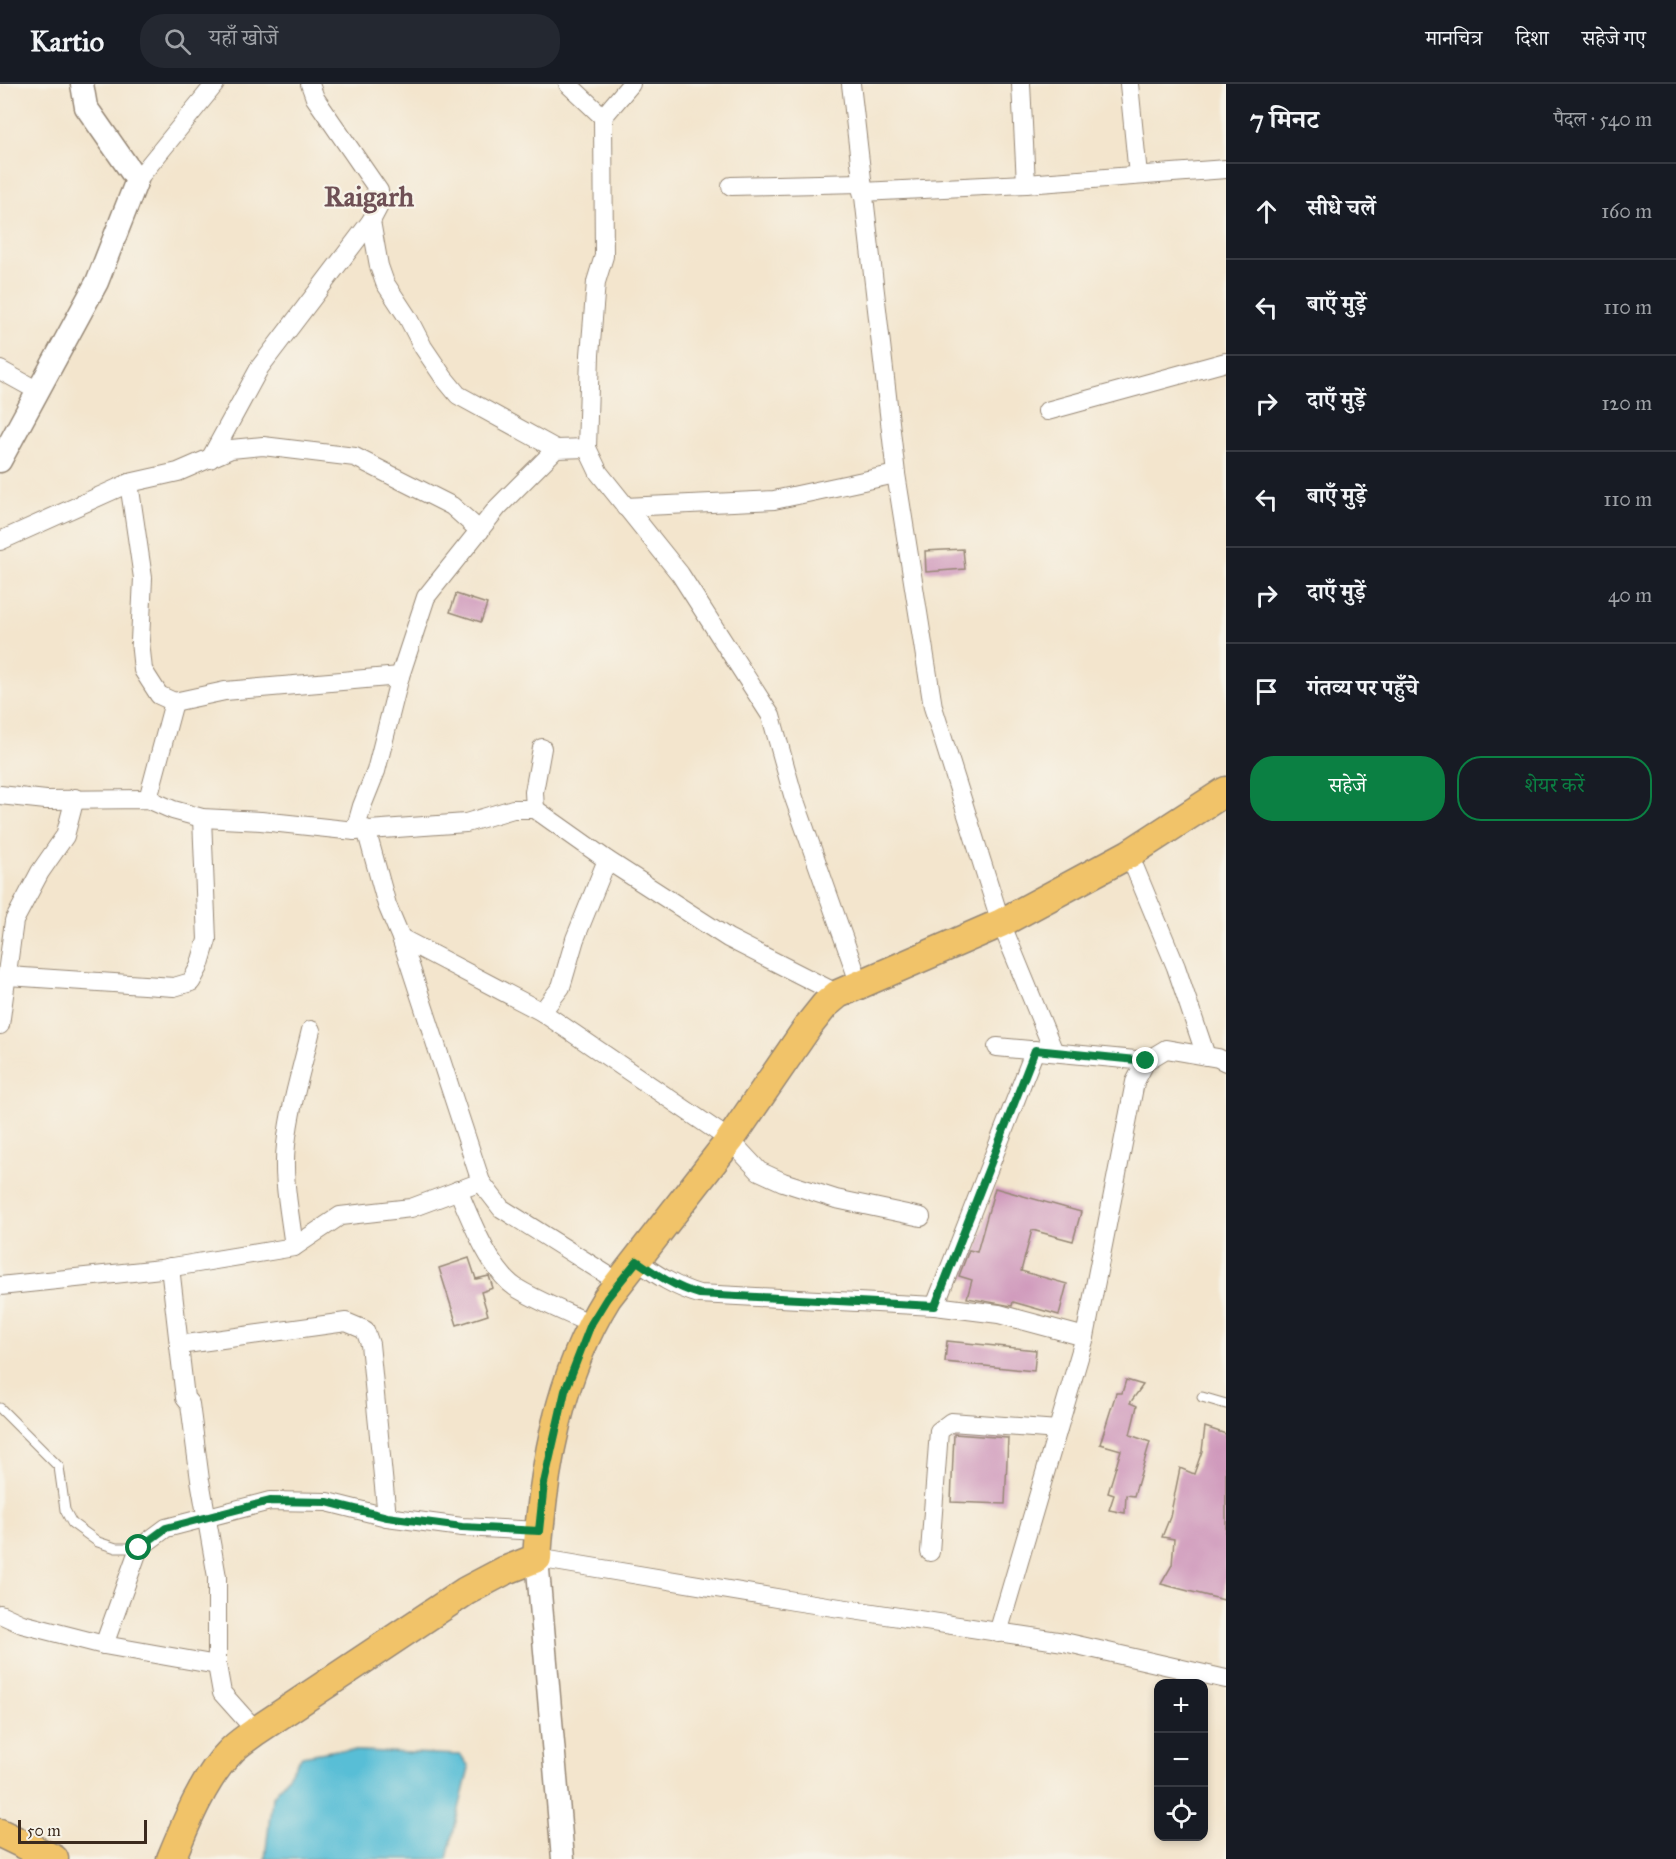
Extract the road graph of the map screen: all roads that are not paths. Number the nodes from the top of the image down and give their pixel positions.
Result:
1 (82, 84) edge
2 (215, 84) edge
3 (310, 84) edge
4 (568, 84) edge
5 (631, 84) edge
6 (851, 84) edge
7 (1021, 84) edge
8 (1129, 84) edge
9 (603, 117) junction
10 (1226, 169) edge
11 (1138, 175) junction
12 (137, 180) junction
13 (1026, 184) junction
14 (731, 186) dead end
15 (862, 188) junction
16 (371, 221) junction
17 (1226, 362) edge
18 (0, 370) edge
19 (38, 391) junction
20 (1047, 411) dead end
21 (587, 448) junction
22 (556, 449) junction
23 (210, 459) junction
24 (0, 461) edge
25 (896, 474) junction
26 (129, 483) junction
27 (625, 507) junction
28 (480, 531) junction
29 (0, 541) edge
30 (400, 676) junction
31 (174, 702) junction
32 (542, 748) dead end
33 (1226, 791) edge
34 (0, 795) edge
35 (75, 798) junction
36 (148, 799) junction
37 (535, 809) junction
38 (202, 818) junction
39 (360, 830) junction
40 (1129, 854) junction
41 (607, 860) junction
42 (1001, 923) junction
43 (401, 938) junction
44 (8, 976) junction
45 (849, 990) junction
46 (542, 1012) junction
47 (0, 1024) edge
48 (311, 1030) dead end
49 (997, 1047) dead end
50 (1035, 1050) junction
51 (1054, 1052) junction
52 (1219, 1056) edge
53 (1146, 1061) junction
54 (730, 1140) junction
55 (481, 1182) junction
56 (458, 1190) junction
57 (921, 1217) dead end
58 (294, 1247) junction
59 (170, 1267) junction
60 (628, 1272) junction
61 (0, 1286) edge
62 (935, 1306) junction
63 (591, 1324) junction
64 (1086, 1337) junction
65 (179, 1345) junction
66 (1203, 1397) dead end
67 (1226, 1404) edge
68 (0, 1408) edge
69 (1058, 1430) junction
70 (387, 1517) junction
71 (207, 1518) junction
72 (538, 1545) junction
73 (139, 1548) junction
74 (930, 1552) dead end
75 (0, 1614) edge
76 (998, 1633) junction
77 (104, 1645) junction
78 (217, 1665) junction
79 (1226, 1679) edge
80 (256, 1731) junction
81 (0, 1833) edge
82 (54, 1859) edge
83 (171, 1859) edge
84 (563, 1859) edge

1 - 12 street
2 - 12 street
3 - 16 street
4 - 9 street
5 - 9 street
6 - 15 street
7 - 13 street
8 - 11 street
9 - 21 street
10 - 11 street
11 - 13 street
12 - 19 street
13 - 15 street
14 - 15 street
15 - 25 street
16 - 22 street
16 - 23 street
17 - 20 street
18 - 19 street
19 - 24 street
21 - 22 street
21 - 27 street
22 - 28 street
23 - 26 street
23 - 28 street
25 - 27 street
25 - 42 street
26 - 29 street
26 - 31 street
27 - 45 street
28 - 30 street
30 - 31 street
30 - 39 street
31 - 36 street
32 - 37 street
33 - 40 main road
34 - 35 street
35 - 36 street
35 - 44 street
36 - 38 street
37 - 39 street
37 - 41 street
38 - 39 street
38 - 44 street
39 - 43 street
40 - 42 main road
40 - 52 street
41 - 45 street
41 - 46 street
42 - 45 main road
42 - 51 street
43 - 46 street
43 - 55 street
44 - 47 street
45 - 54 main road
46 - 54 street
48 - 58 street
49 - 50 street
50 - 51 street
50 - 62 street
51 - 53 street
52 - 53 street
53 - 64 street
54 - 57 street
54 - 60 main road
55 - 56 street
55 - 60 street
56 - 58 street
56 - 63 street
58 - 59 street
59 - 61 street
59 - 65 street
60 - 62 street
60 - 63 main road
62 - 64 street
63 - 72 main road
64 - 69 street
65 - 70 street
65 - 71 street
66 - 67 lane
68 - 73 lane
69 - 74 street
69 - 76 street
70 - 71 street
70 - 72 street
71 - 73 street
71 - 78 street
72 - 76 street
72 - 80 main road
72 - 84 street
73 - 77 street
75 - 77 street
76 - 79 street
77 - 78 street
78 - 80 street
80 - 83 main road
81 - 82 main road

